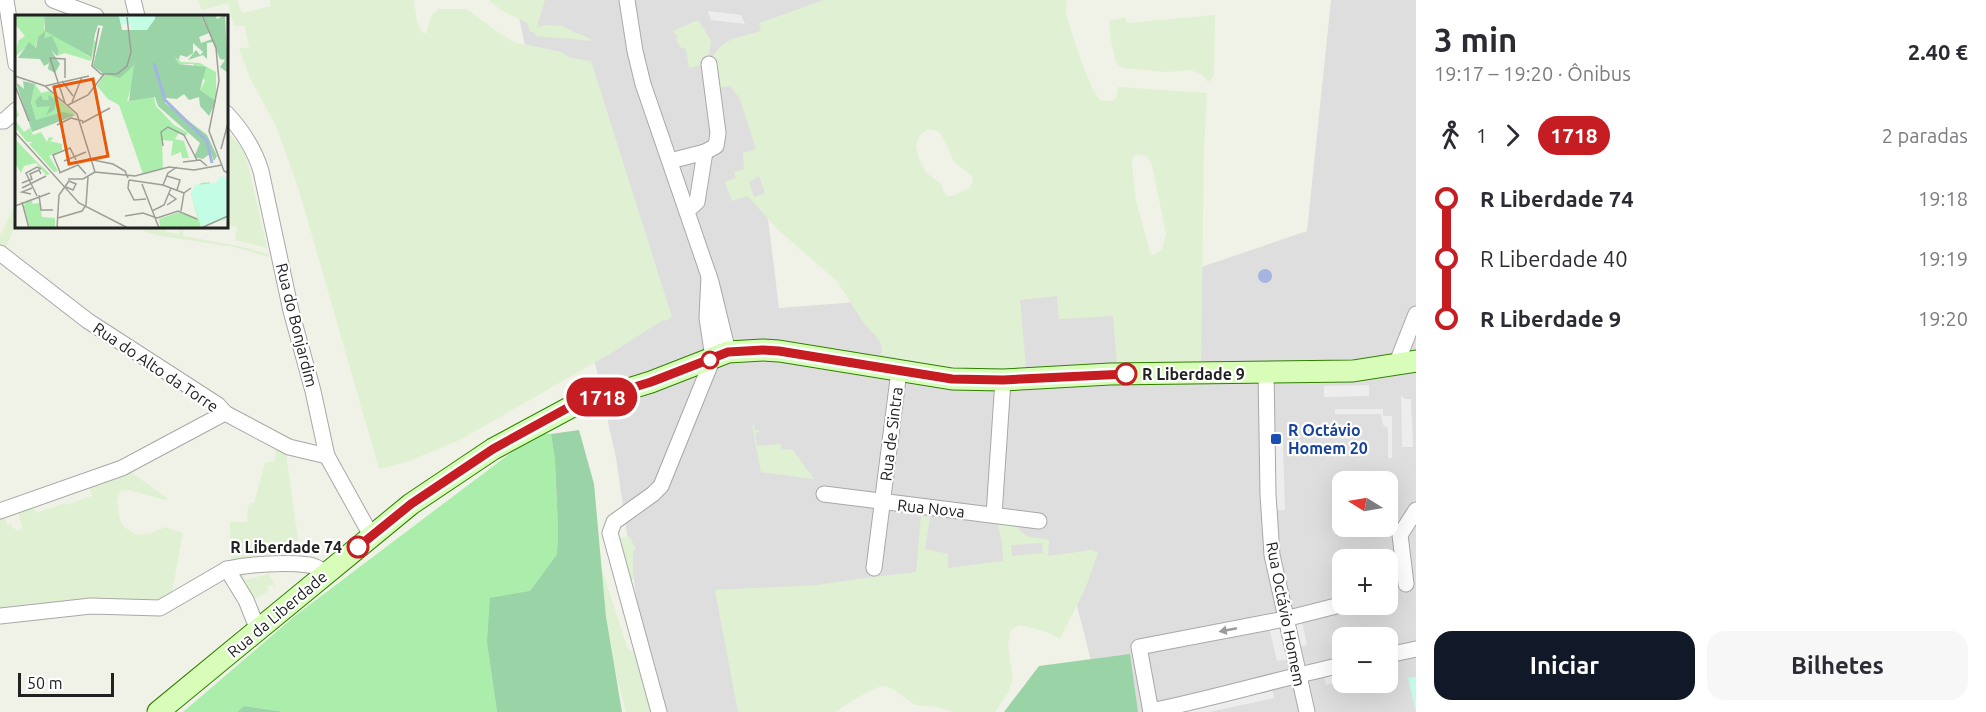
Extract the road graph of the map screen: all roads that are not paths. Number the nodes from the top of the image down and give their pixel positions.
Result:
1 (6, 0) edge
2 (53, 0) edge
3 (133, 0) edge
4 (627, 0) edge
5 (93, 15) edge
6 (136, 15) edge
7 (15, 58) edge
8 (709, 64) dead end
9 (15, 111) edge
10 (228, 116) edge
11 (0, 121) edge
12 (705, 152) junction
13 (670, 161) junction
14 (687, 211) junction
15 (0, 253) edge
16 (1416, 314) edge
17 (720, 355) junction
18 (1406, 363) edge
19 (899, 371) junction
20 (1266, 371) junction
21 (1003, 380) junction
22 (225, 413) junction
23 (327, 456) junction
24 (824, 494) dead end
25 (882, 502) junction
26 (1416, 510) edge
27 (0, 511) edge
28 (994, 515) junction
29 (1039, 520) dead end
30 (372, 537) junction
31 (874, 568) dead end
32 (227, 569) junction
33 (327, 572) junction
34 (1406, 584) dead end
35 (1332, 607) edge
36 (0, 616) edge
37 (1285, 619) junction
38 (258, 630) junction
39 (1416, 649) edge
40 (1398, 653) edge
41 (1332, 667) edge
42 (1297, 675) junction
43 (158, 712) edge
44 (659, 712) edge
45 (1151, 712) edge
46 (1307, 712) edge

1 - 7 street
2 - 5 street
3 - 6 street
4 - 13 street
8 - 12 street
9 - 11 street
10 - 23 street, Rua do Bonjardim
12 - 13 street
12 - 14 street
13 - 14 street
14 - 17 street
15 - 22 street, Rua do Alto da Torre
16 - 18 street
17 - 19 street, Rua da Liberdade
17 - 30 street, Rua da Liberdade
17 - 44 street
18 - 20 street, Rua da Liberdade
19 - 21 street, Rua da Liberdade
19 - 25 street, Rua de Sintra
20 - 21 street, Rua da Liberdade
20 - 37 street, Rua Octávio Homem
21 - 28 street
22 - 23 street, Rua do Alto da Torre
22 - 27 street
23 - 30 street, Rua do Bonjardim
24 - 25 street, Rua Nova
25 - 28 street, Rua Nova
25 - 31 street, Rua de Sintra
26 - 34 street
28 - 29 street, Rua Nova
30 - 33 street, Rua da Liberdade
32 - 33 street
32 - 36 street
32 - 38 street
33 - 38 street, Rua da Liberdade
35 - 37 street
37 - 42 street, Rua Octávio Homem
37 -> 45 street
38 - 43 street, Rua da Liberdade
39 - 40 street
41 - 42 street
42 - 45 street
42 - 46 street, Rua Octávio Homem

